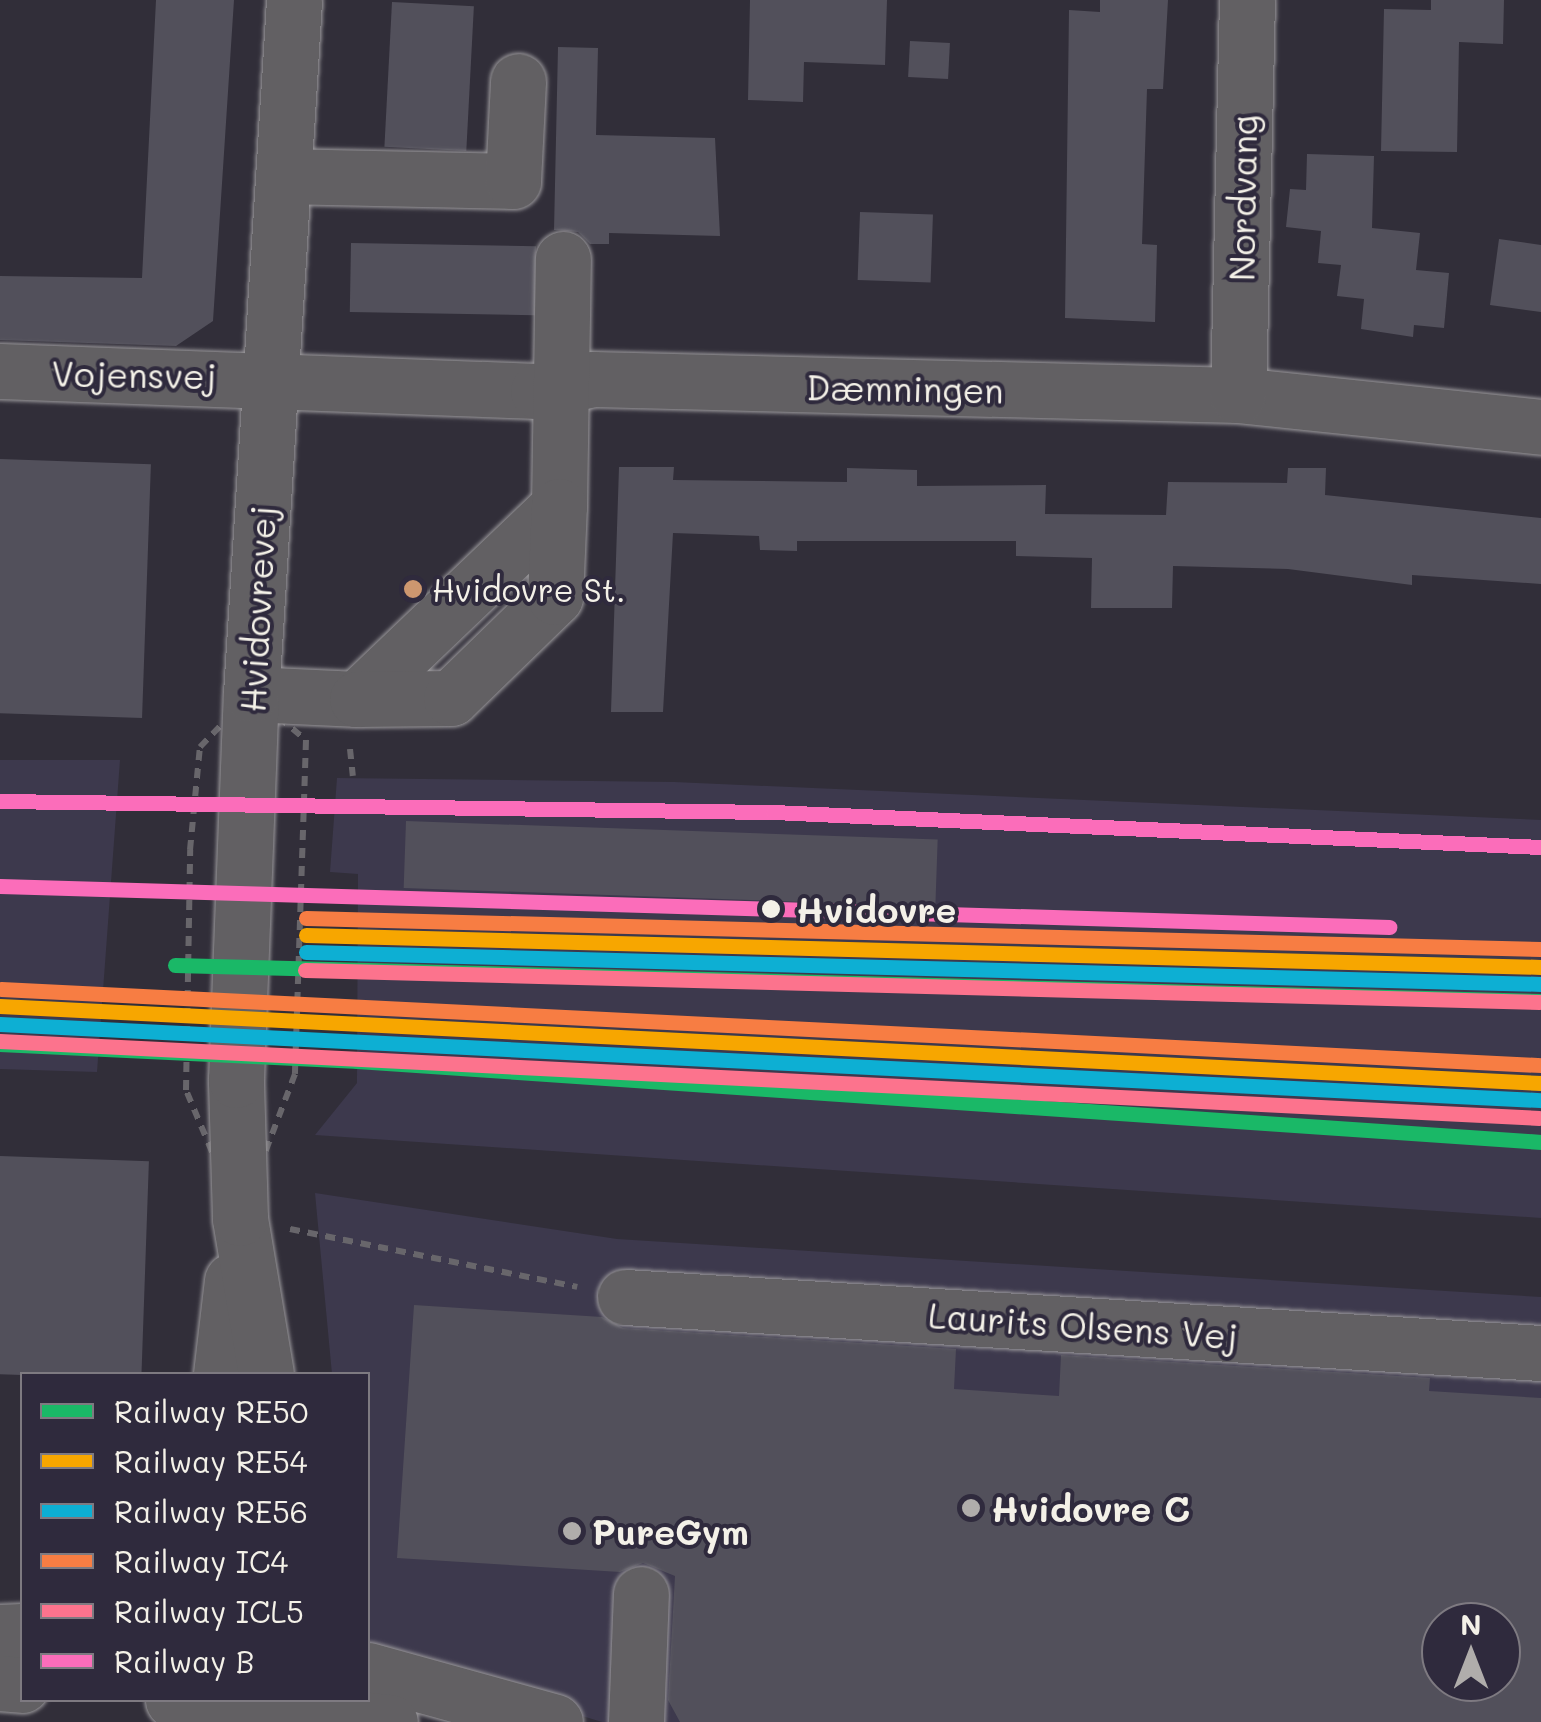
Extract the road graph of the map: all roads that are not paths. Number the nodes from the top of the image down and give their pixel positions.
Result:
1 (294, 0) edge
2 (1246, 0) edge
3 (518, 81) dead end
4 (283, 176) junction
5 (563, 259) dead end
6 (0, 372) edge
7 (269, 379) junction
8 (560, 386) junction
9 (1238, 395) junction
10 (1541, 427) edge
11 (252, 694) junction
12 (260, 1222) junction
13 (625, 1297) road end
14 (1541, 1353) edge
15 (221, 1372) edge
16 (266, 1372) edge
17 (640, 1594) dead end
18 (370, 1671) edge
19 (205, 1702) edge
20 (279, 1711) edge
21 (390, 1722) edge
22 (555, 1722) edge
23 (636, 1722) edge

1 - 4 street, Hvidovrevej
2 - 9 street, Nordvang
3 - 4 street
4 - 7 street, Hvidovrevej
5 - 8 street
6 - 7 street, Vojensvej
7 - 8 street, Dæmningen
7 - 11 street, Hvidovrevej
8 - 9 street, Dæmningen
8 - 11 street
9 - 10 street, Dæmningen
11 - 12 street, Hvidovrevej
12 - 15 street, Hvidovrevej
12 - 16 street, Hvidovrevej
13 - 14 street, Laurits Olsens Vej
17 - 23 street
18 - 22 street
19 - 20 street
20 - 21 street

